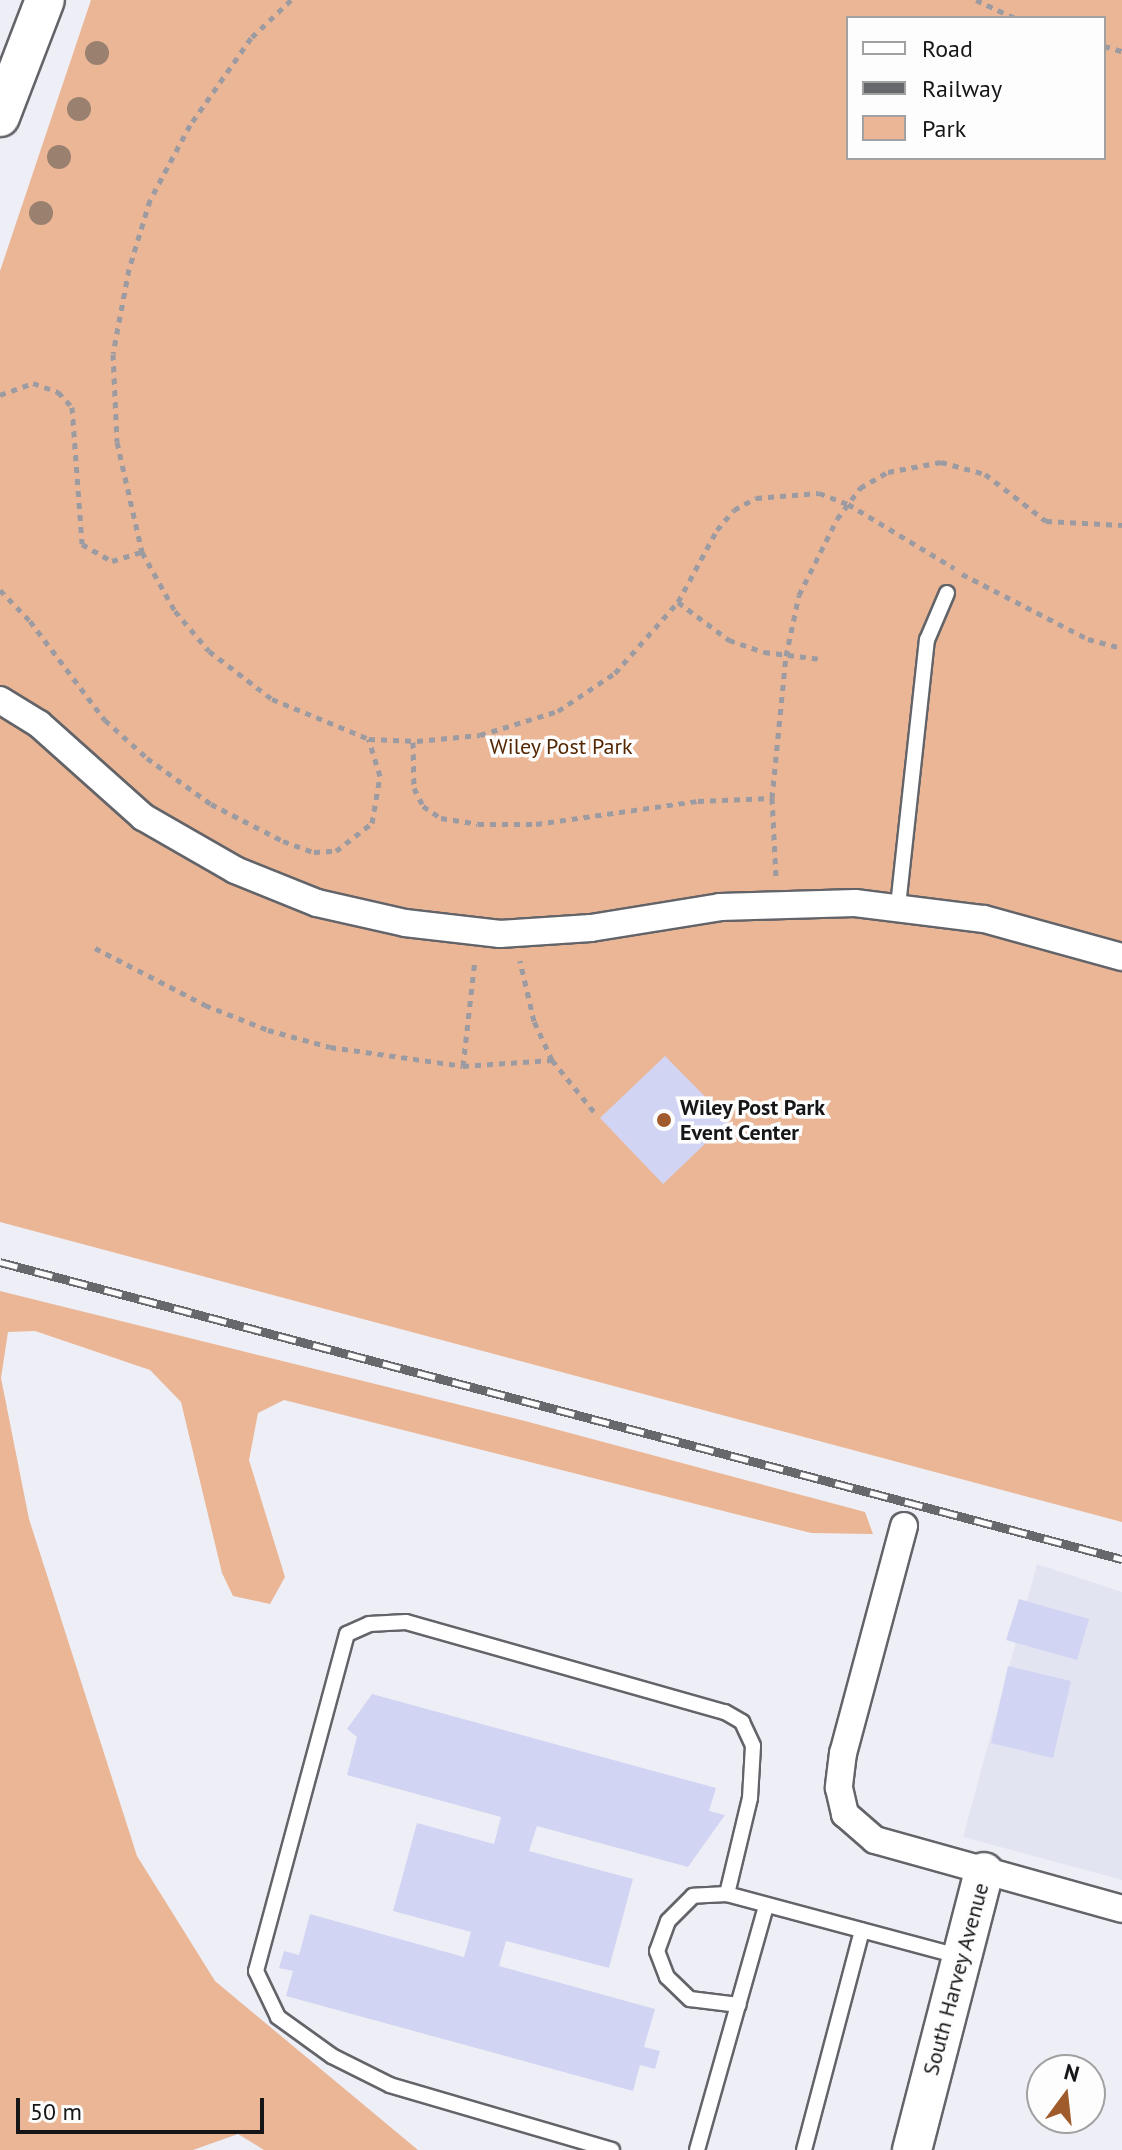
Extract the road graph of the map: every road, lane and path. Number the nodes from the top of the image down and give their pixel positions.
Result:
1 (45, 0) edge
2 (291, 0) edge
3 (976, 0) edge
4 (1011, 16) edge
5 (0, 117) edge
6 (0, 395) edge
7 (848, 504) junction
8 (1122, 525) edge
9 (142, 552) junction
10 (0, 590) edge
11 (947, 593) dead end
12 (678, 602) junction
13 (1122, 648) edge
14 (786, 656) junction
15 (821, 659) dead end
16 (0, 700) edge
17 (369, 739) junction
18 (413, 742) junction
19 (772, 798) junction
20 (780, 905) junction
21 (898, 906) junction
22 (95, 948) dead end
23 (520, 951) dead end
24 (485, 953) dead end
25 (1122, 957) edge
26 (552, 1060) junction
27 (463, 1066) junction
28 (595, 1113) dead end
29 (904, 1526) dead end
30 (984, 1872) junction
31 (727, 1894) junction
32 (766, 1906) junction
33 (1122, 1909) edge
34 (862, 1931) junction
35 (962, 1957) junction
36 (739, 2005) junction
37 (612, 2150) edge
38 (697, 2150) edge
39 (804, 2150) edge
40 (912, 2150) edge

1 - 5 street
2 - 9 path
3 - 4 path
6 - 9 path
7 - 8 path
7 - 12 path
7 - 13 path
7 - 14 path
9 - 17 path
10 - 17 path
11 - 21 lane
12 - 14 path
12 - 18 path
14 - 15 path
14 - 19 path
16 - 20 street
17 - 18 path
18 - 19 path
19 - 20 path
20 - 21 street
21 - 25 street
22 - 27 path
23 - 26 path
24 - 27 path
26 - 27 path
26 - 28 path
29 - 30 street, South Harvey Avenue
30 - 33 street
30 - 35 street, South Harvey Avenue
31 - 32 lane
31 - 36 lane
31 - 37 lane
32 - 34 lane
32 - 36 lane
34 - 35 lane
34 - 39 lane
35 - 40 street, South Harvey Avenue
36 - 38 lane

